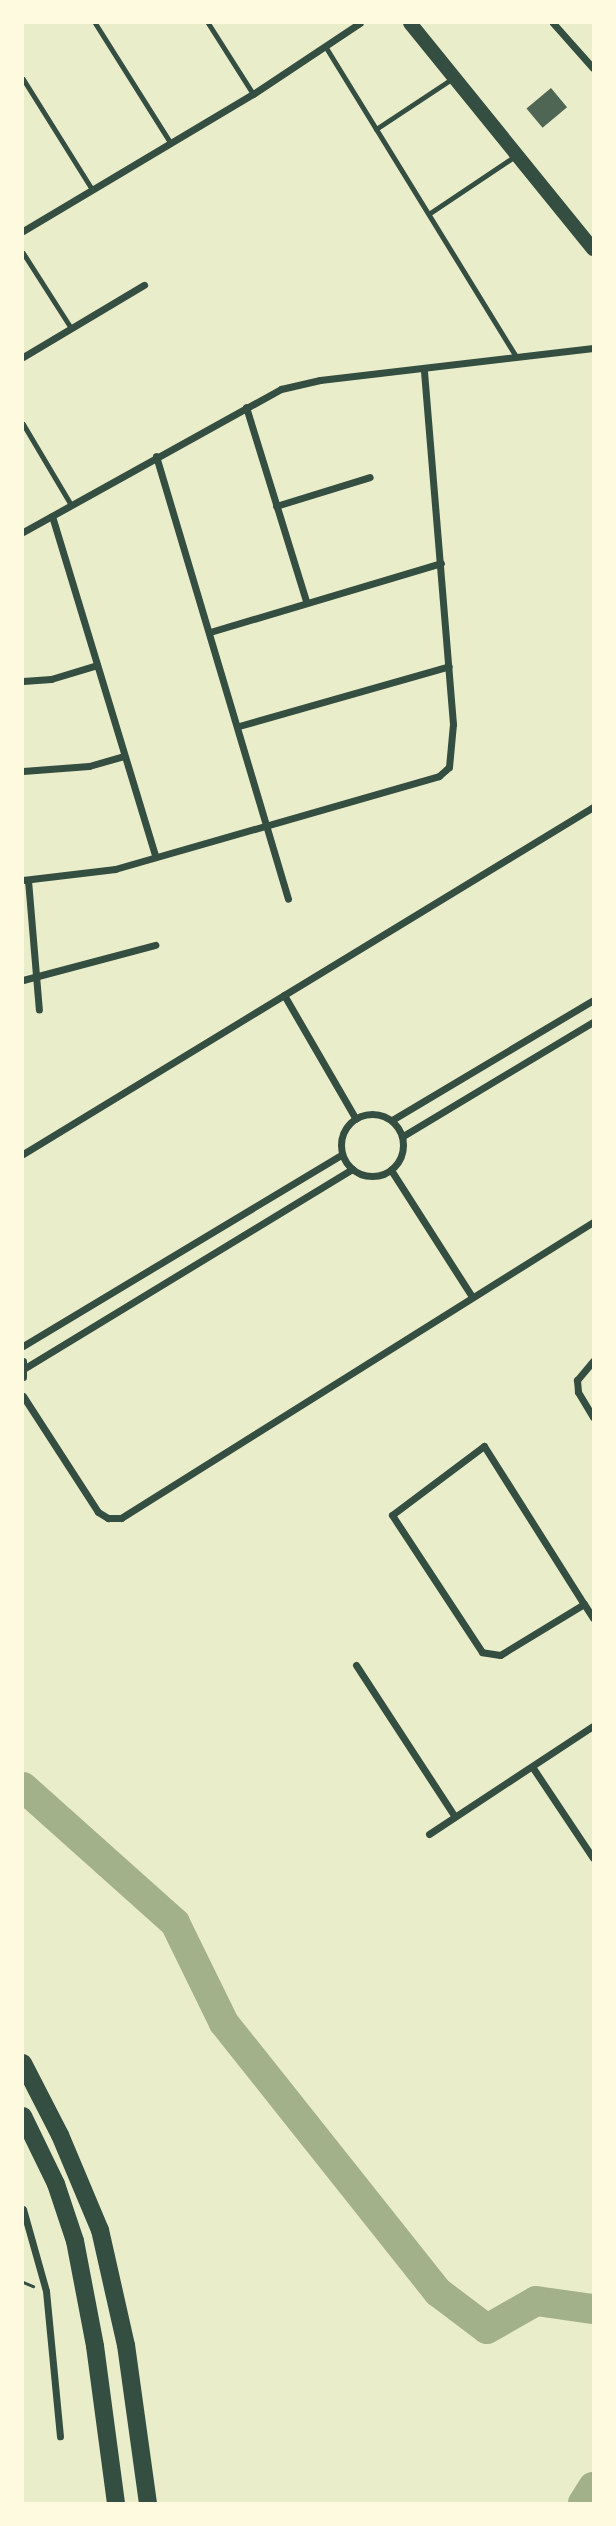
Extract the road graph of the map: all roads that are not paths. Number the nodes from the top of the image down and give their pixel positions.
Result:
1 (95, 23) edge
2 (208, 23) edge
3 (360, 23) edge
4 (410, 23) edge
5 (553, 23) edge
6 (325, 46) junction
7 (593, 68) edge
8 (453, 78) junction
9 (23, 79) edge
10 (253, 94) junction
11 (376, 129) junction
12 (170, 142) junction
13 (515, 156) junction
14 (91, 188) junction
15 (430, 213) junction
16 (23, 230) edge
17 (593, 249) edge
18 (23, 253) edge
19 (144, 285) dead end
20 (71, 328) junction
21 (593, 348) edge
22 (23, 357) edge
23 (516, 358) junction
24 (424, 370) junction
25 (246, 407) junction
26 (23, 424) edge
27 (156, 456) junction
28 (370, 477) dead end
29 (70, 503) junction
30 (276, 506) junction
31 (52, 516) junction
32 (23, 532) edge
33 (441, 563) junction
34 (306, 601) junction
35 (210, 632) junction
36 (97, 665) junction
37 (449, 666) junction
38 (23, 681) edge
39 (239, 726) junction
40 (123, 756) junction
41 (23, 771) edge
42 (593, 807) edge
43 (267, 824) junction
44 (155, 856) junction
45 (26, 880) edge
46 (288, 899) dead end
47 (155, 945) dead end
48 (23, 979) edge
49 (35, 979) junction
50 (284, 995) junction
51 (593, 1000) edge
52 (39, 1010) dead end
53 (593, 1022) edge
54 (356, 1119) junction
55 (391, 1120) junction
56 (403, 1136) junction
57 (342, 1153) junction
58 (23, 1154) edge
59 (352, 1169) junction
60 (391, 1170) junction
61 (593, 1222) edge
62 (471, 1295) junction
63 (23, 1346) edge
64 (593, 1361) edge
65 (24, 1364) edge
66 (23, 1377) edge
67 (23, 1396) edge
68 (593, 1417) edge
69 (584, 1604) junction
70 (593, 1618) edge
71 (356, 1665) dead end
72 (593, 1726) edge
73 (533, 1768) junction
74 (455, 1817) junction
75 (429, 1834) dead end
76 (593, 1858) edge
77 (23, 2063) edge
78 (23, 2116) edge
79 (23, 2209) edge
80 (60, 2436) dead end
81 (116, 2503) edge
82 (148, 2503) edge

1 - 12 lane
2 - 10 lane
3 - 6 street
4 - 8 main road
5 - 7 street
6 - 10 street
6 - 11 lane
8 - 11 lane
8 - 13 main road
9 - 14 lane
10 - 12 street
11 - 15 lane
12 - 14 street
13 - 15 lane
13 - 17 main road
14 - 16 street
15 - 23 lane
18 - 20 lane
19 - 20 street
20 - 22 street
21 - 23 street
23 - 24 street
24 - 25 street
24 - 33 street
25 - 27 street
25 - 30 street
26 - 29 lane
27 - 29 street
27 - 35 street
28 - 30 street
29 - 31 street
30 - 34 street
31 - 32 street
31 - 36 street
33 - 34 street
33 - 37 street
34 - 35 street
35 - 39 street
36 - 38 street
36 - 40 street
37 - 39 street
37 - 43 street
39 - 43 street
40 - 41 street
40 - 44 street
42 - 50 street
43 - 44 street
43 - 46 street
44 - 45 street
45 - 49 street
47 - 49 street
48 - 49 street
49 - 52 street
50 - 54 street
50 - 58 street
51 - 55 street
53 - 56 street
54 - 55 street
54 - 57 street
55 - 56 street
56 - 60 street
57 - 59 street
57 - 63 street
59 - 60 street
59 - 65 street
60 - 62 street
61 - 62 street
62 - 67 street
64 - 68 street
65 - 66 street
69 - 69 street
69 - 70 street
71 - 74 street
72 - 73 street
73 - 74 street
73 - 76 street
74 - 75 street
77 - 82 highway
78 - 81 highway
79 - 80 street

